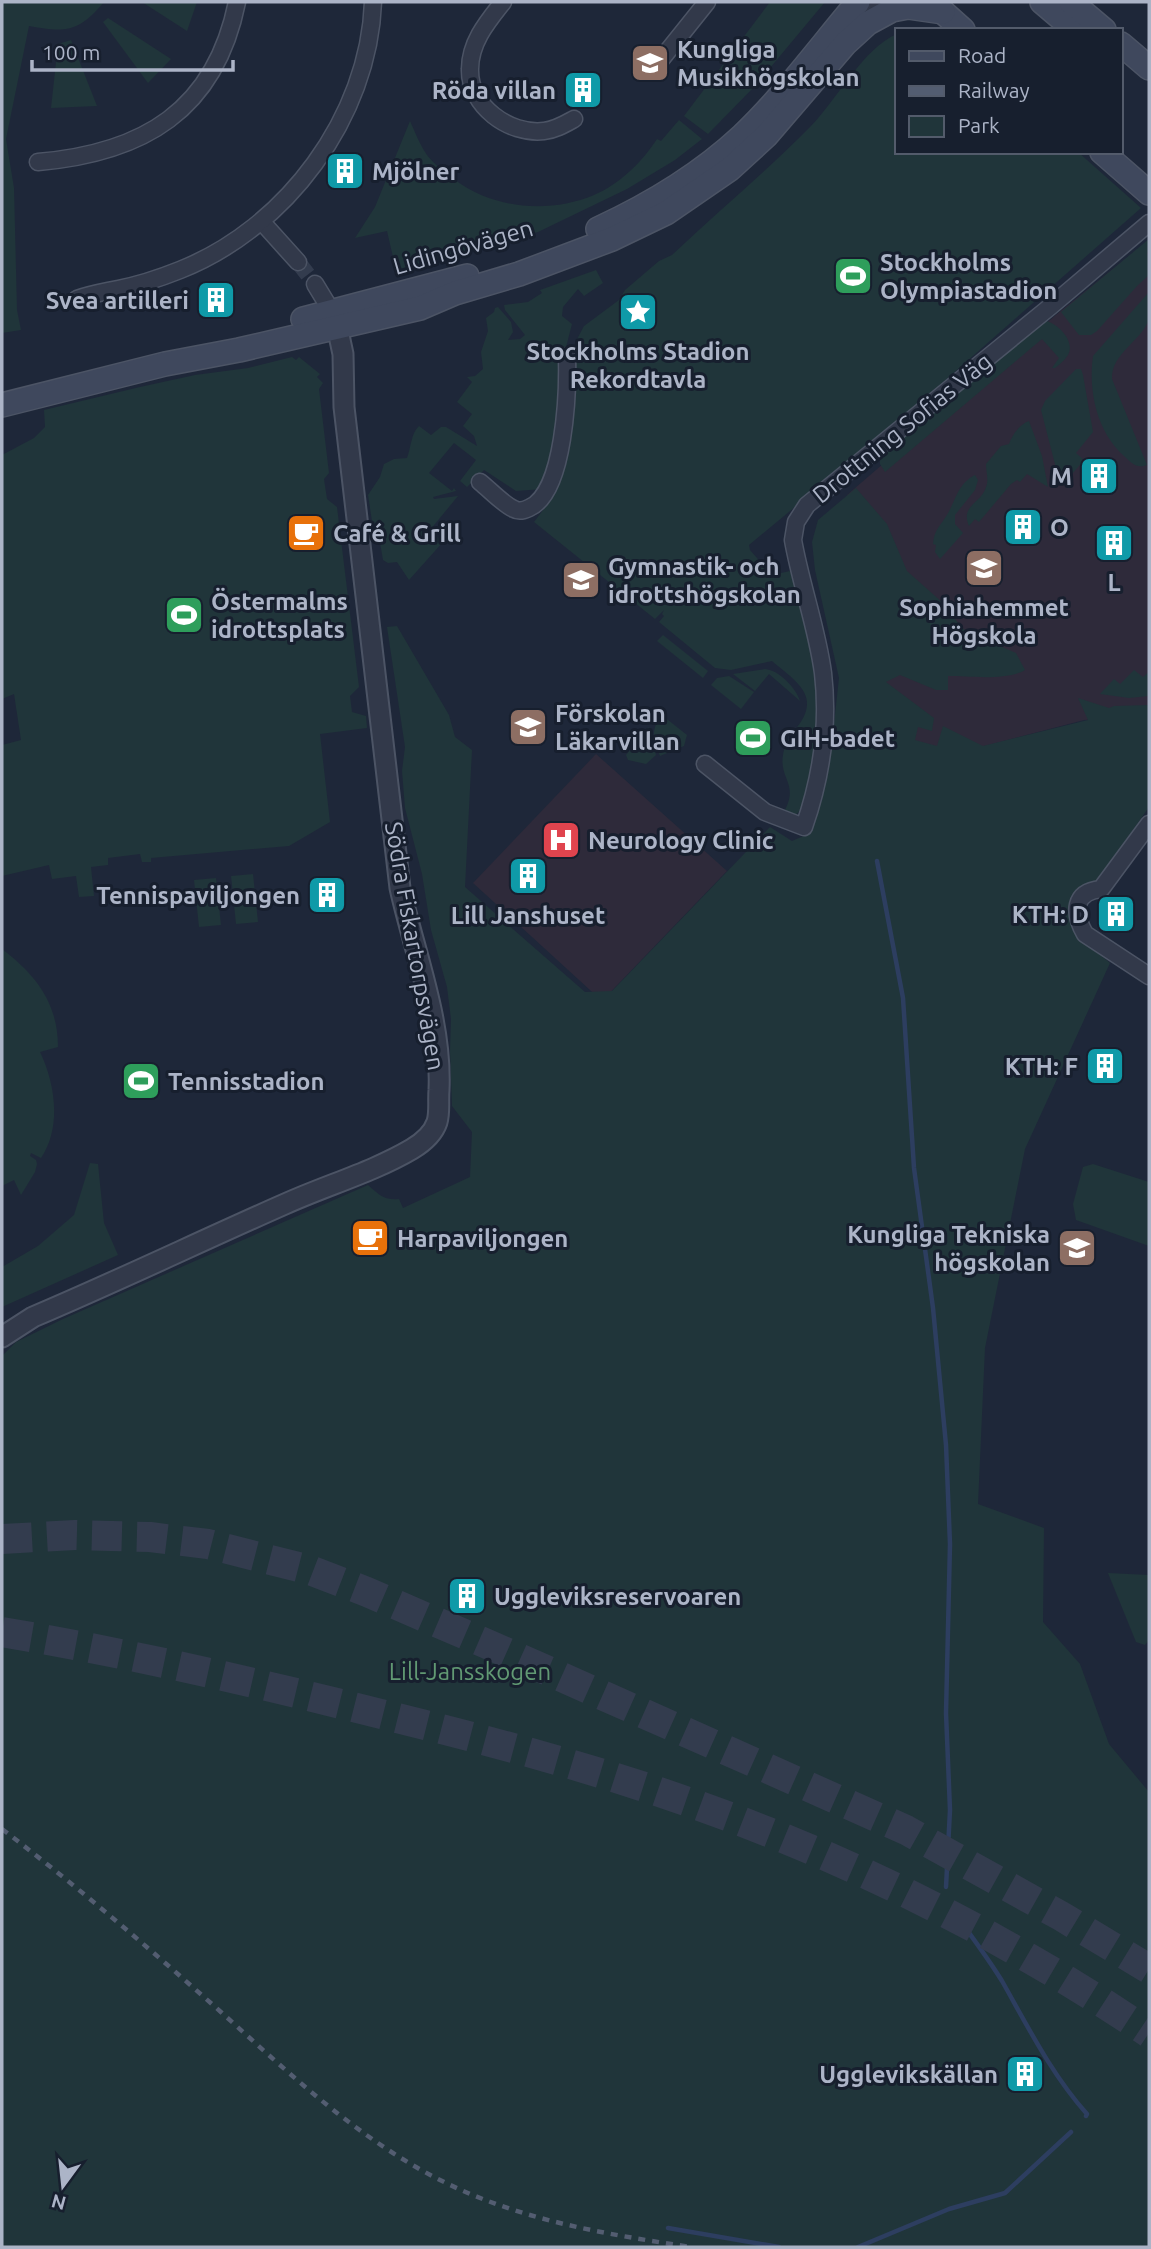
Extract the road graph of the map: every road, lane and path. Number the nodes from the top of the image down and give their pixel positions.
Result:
1 (237, 2) edge
2 (373, 2) edge
3 (503, 2) edge
4 (707, 2) edge
5 (858, 2) edge
6 (874, 2) edge
7 (1042, 2) edge
8 (1072, 2) edge
9 (937, 7) edge
10 (961, 28) edge
11 (1073, 28) edge
12 (1102, 28) edge
13 (845, 44) junction
14 (1123, 46) edge
15 (655, 67) dead end
16 (1123, 67) edge
17 (1149, 68) edge
18 (1149, 76) edge
19 (574, 119) dead end
20 (1104, 154) edge
21 (37, 162) dead end
22 (1149, 193) edge
23 (262, 222) junction
24 (1149, 223) edge
25 (298, 262) tunnel mouth
26 (315, 284) tunnel mouth
27 (77, 299) dead end
28 (334, 319) junction
29 (567, 356) dead end
30 (2, 395) edge
31 (2, 405) edge
32 (480, 482) dead end
33 (705, 764) dead end
34 (1149, 824) edge
35 (1149, 976) edge
36 (2, 1337) edge

1 - 21 street
2 - 23 street
3 - 19 street
4 - 15 street
5 - 28 main road, Lidingövägen
6 - 13 street, Lidingövägen
7 - 11 main road
8 - 12 main road
9 - 10 main road
9 - 13 main road, Lidingövägen
13 - 28 main road, Lidingövägen
14 - 17 main road
16 - 18 main road
20 - 22 main road
23 - 25 street
23 - 27 street
24 - 33 street, Drottning Sofias Väg
26 - 28 street
28 - 30 main road, Lidingövägen
28 - 31 main road, Lidingövägen
28 - 36 street, Södra Fiskartorpsvägen
29 - 32 street
34 - 35 street

